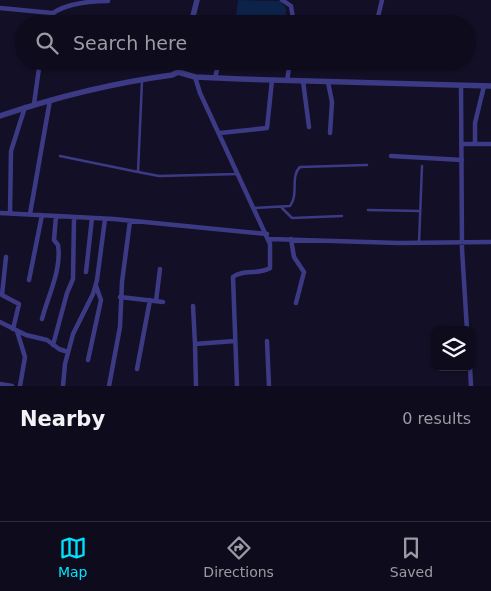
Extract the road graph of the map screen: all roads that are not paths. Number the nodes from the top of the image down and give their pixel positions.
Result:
1 (196, 0) edge
2 (282, 0) edge
3 (108, 1) edge
4 (381, 2) edge
5 (0, 8) edge
6 (52, 13) joint
7 (193, 15) edge
8 (292, 15) edge
9 (378, 15) edge
10 (39, 70) edge
11 (216, 70) edge
12 (289, 70) edge
13 (178, 72) joint
14 (195, 77) junction
15 (215, 78) junction
16 (142, 79) junction
17 (272, 80) junction
18 (287, 81) junction
19 (303, 81) junction
20 (328, 82) junction
21 (461, 86) junction
22 (484, 86) junction
23 (491, 86) edge
24 (50, 100) junction
25 (34, 104) junction
26 (25, 107) junction
27 (0, 116) edge
28 (309, 127) dead end
29 (220, 134) junction
30 (330, 134) dead end
31 (462, 144) junction
32 (475, 144) junction
33 (491, 144) edge
34 (60, 156) dead end
35 (391, 156) dead end
36 (462, 160) junction
37 (367, 166) dead end
38 (422, 166) dead end
39 (138, 172) junction
40 (238, 174) junction
41 (254, 208) junction
42 (282, 208) junction
43 (368, 210) dead end
44 (420, 211) junction
45 (0, 213) edge
46 (10, 213) junction
47 (30, 214) junction
48 (42, 215) junction
49 (56, 216) junction
50 (342, 216) dead end
51 (74, 217) junction
52 (92, 218) junction
53 (105, 219) junction
54 (130, 221) junction
55 (268, 236) junction
56 (292, 239) junction
57 (491, 242) edge
58 (419, 243) junction
59 (462, 243) junction
60 (6, 258) dead end
61 (160, 269) dead end
62 (86, 272) dead end
63 (29, 280) dead end
64 (96, 286) junction
65 (120, 297) junction
66 (153, 301) junction
67 (163, 302) dead end
68 (296, 303) dead end
69 (193, 306) dead end
70 (42, 319) dead end
71 (0, 322) edge
72 (467, 326) edge
73 (15, 330) junction
74 (267, 340) dead end
75 (235, 341) junction
76 (195, 344) junction
77 (53, 345) junction
78 (68, 352) junction
79 (88, 360) dead end
80 (137, 369) dead end
81 (470, 371) edge
82 (0, 384) edge
83 (12, 386) edge
84 (20, 386) edge
85 (63, 386) edge
86 (109, 386) edge
87 (196, 386) edge
88 (237, 386) edge
89 (269, 386) edge
90 (471, 386) edge

1 - 7 street
2 - 8 street
3 - 6 street
4 - 9 street
5 - 6 street
10 - 25 street
11 - 15 street
12 - 18 street
13 - 14 street
13 - 16 street
14 - 15 street
14 - 29 street
15 - 17 street
16 - 24 street
16 - 39 lane
17 - 18 street
17 - 29 street
18 - 19 street
19 - 20 street
19 - 28 street
20 - 21 street
20 - 30 street
21 - 22 street
21 - 31 street
22 - 23 street
22 - 32 street
24 - 25 street
24 - 47 street
25 - 26 street
26 - 27 street
26 - 46 street
29 - 40 street
31 - 32 street
31 - 36 street
32 - 33 street
34 - 39 lane
35 - 36 street
36 - 59 street
37 - 42 lane
38 - 44 lane
39 - 40 lane
40 - 41 street
41 - 42 lane
41 - 55 street
42 - 50 lane
43 - 44 lane
44 - 58 lane
45 - 46 street
46 - 47 street
47 - 48 street
48 - 49 street
48 - 63 street
49 - 51 street
49 - 70 street
51 - 52 street
51 - 77 street
52 - 53 street
52 - 62 street
53 - 54 street
53 - 64 street
54 - 55 street
54 - 65 street
55 - 56 street
55 - 75 street
56 - 58 street
56 - 68 street
57 - 59 street
58 - 59 street
59 - 72 street
60 - 73 street
61 - 66 street
64 - 78 street
64 - 79 street
65 - 66 street
65 - 86 street
66 - 67 street
66 - 80 street
69 - 76 street
71 - 73 street
73 - 77 street
73 - 84 street
74 - 89 street
75 - 76 street
75 - 88 street
76 - 87 street
77 - 78 street
78 - 85 street
81 - 90 street
82 - 83 street

